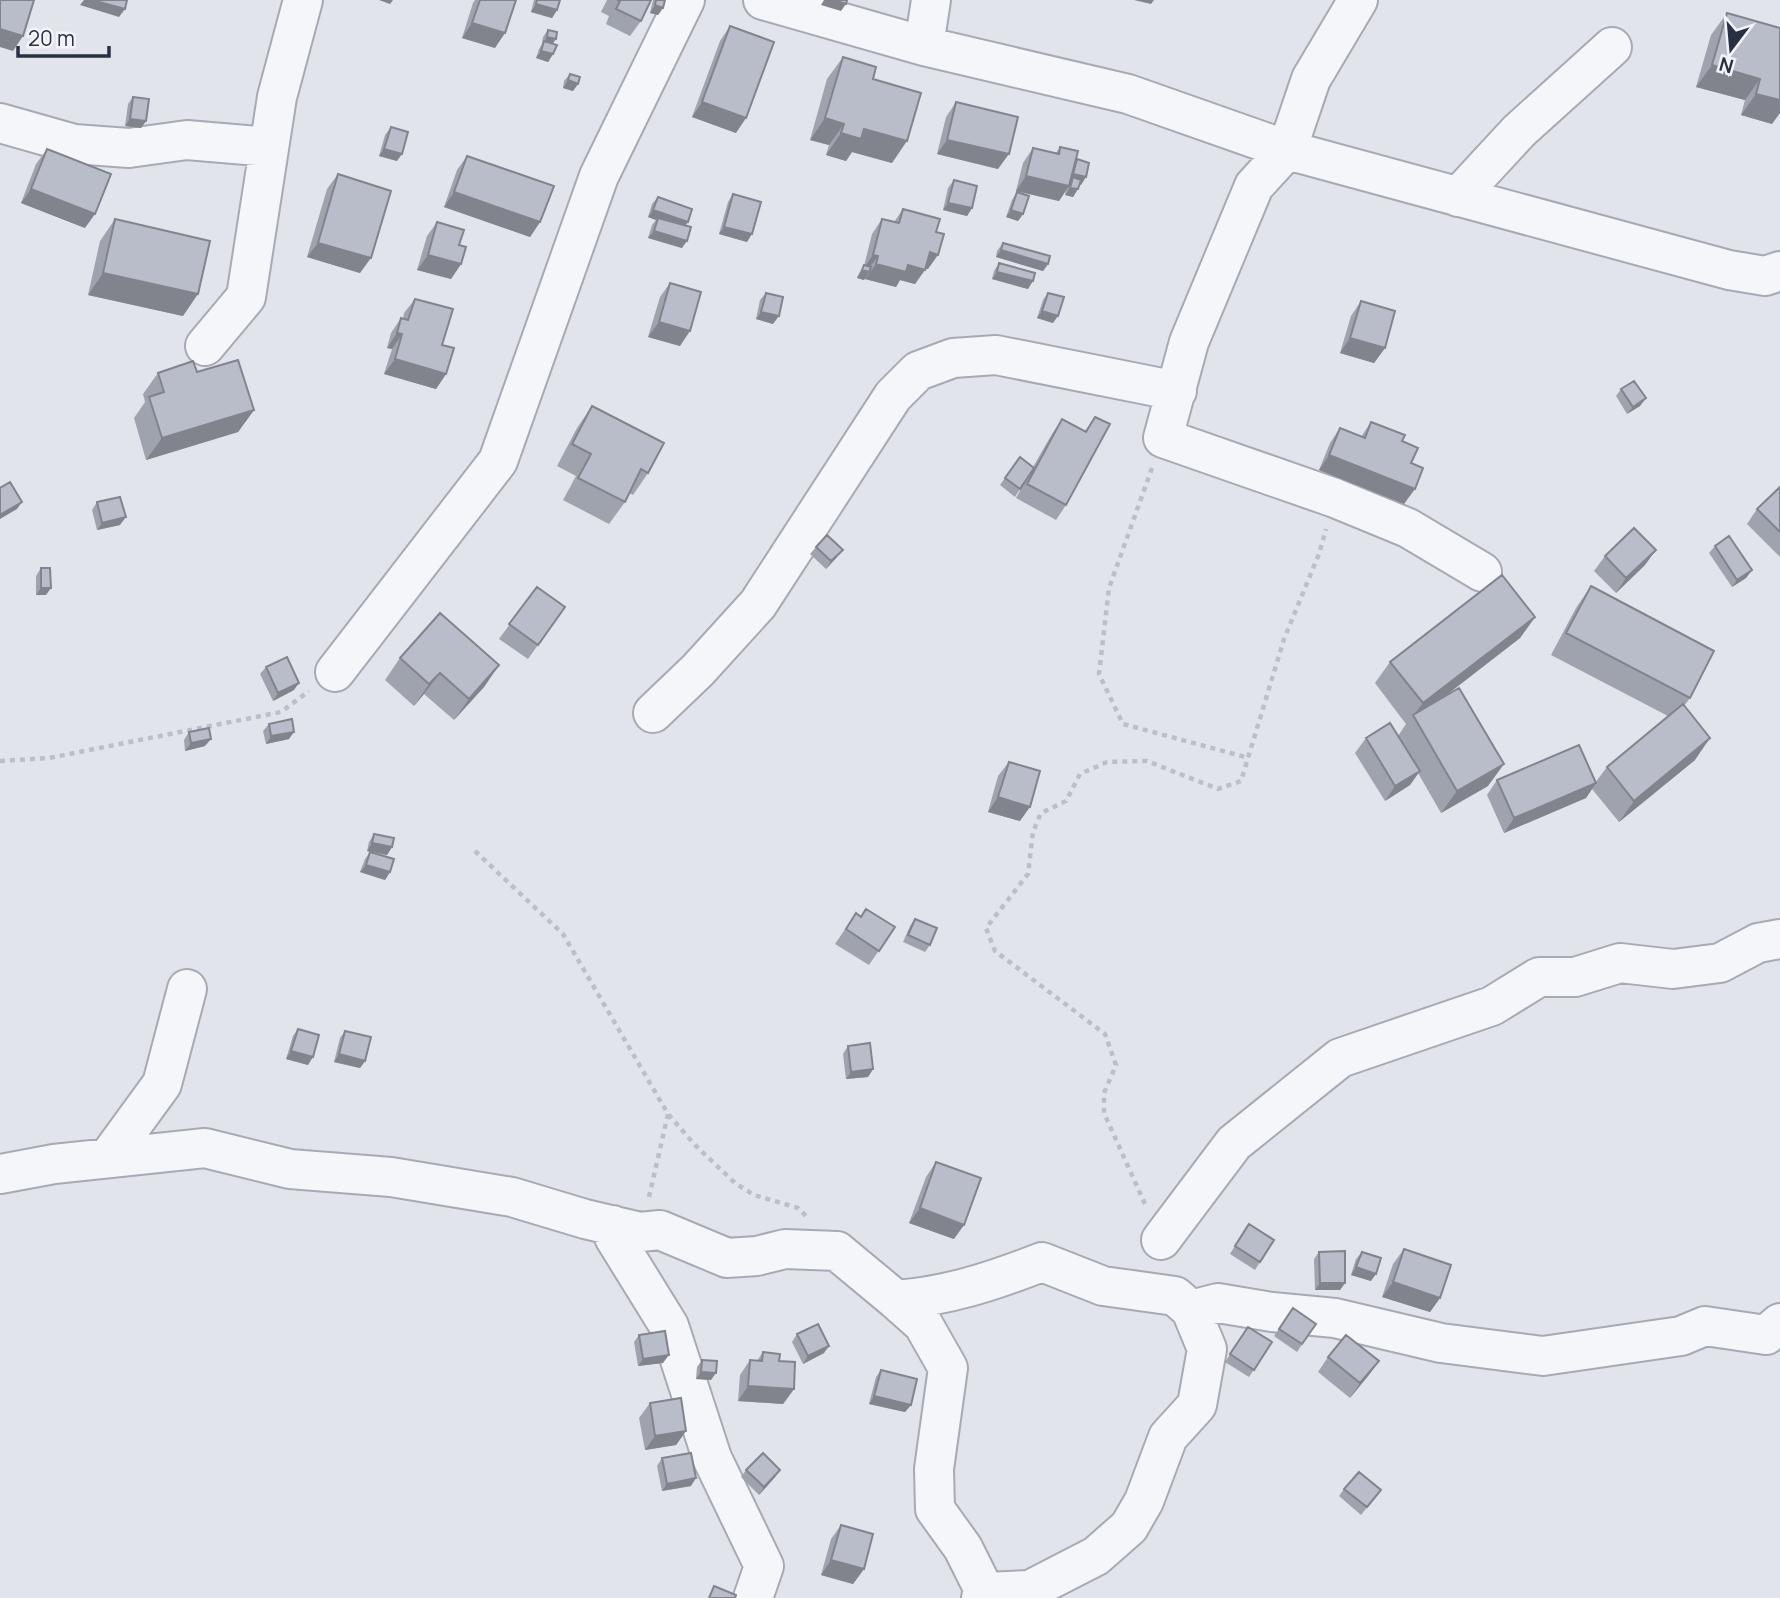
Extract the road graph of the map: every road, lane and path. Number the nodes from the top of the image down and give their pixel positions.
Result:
1 (303, 0) edge
2 (685, 0) edge
3 (763, 0) edge
4 (931, 0) edge
5 (1345, 8) edge
6 (924, 46) junction
7 (1612, 47) dead end
8 (0, 123) edge
9 (270, 147) junction
10 (1287, 150) junction
11 (1458, 197) junction
12 (1780, 271) edge
13 (205, 346) dead end
14 (1177, 391) junction
15 (1163, 438) junction
16 (1335, 498) junction
17 (1482, 572) dead end
18 (335, 672) joint
19 (653, 713) dead end
20 (1249, 758) junction
21 (0, 761) edge
22 (475, 851) dead end
23 (1780, 939) edge
24 (187, 989) dead end
25 (668, 1114) junction
26 (108, 1158) junction
27 (0, 1174) edge
28 (627, 1228) junction
29 (1161, 1240) joint
30 (836, 1251) junction
31 (896, 1300) junction
32 (1191, 1310) junction
33 (1775, 1332) edge
34 (983, 1595) edge
35 (753, 1598) edge

1 - 9 street
2 - 18 street
3 - 6 street
4 - 6 street
5 - 10 street
6 - 10 street
7 - 11 street
8 - 9 street
9 - 13 street
10 - 11 street
10 - 14 street
11 - 12 street
14 - 15 street
14 - 19 street
15 - 16 street
15 - 20 path
16 - 17 street
16 - 20 path
18 - 21 path
20 - 29 path
22 - 25 path
23 - 29 street
24 - 26 street
25 - 28 path
25 - 30 path
26 - 27 street
26 - 28 street
28 - 30 street
28 - 35 street
30 - 31 street
31 - 32 street
31 - 34 street
32 - 33 street
32 - 34 street

